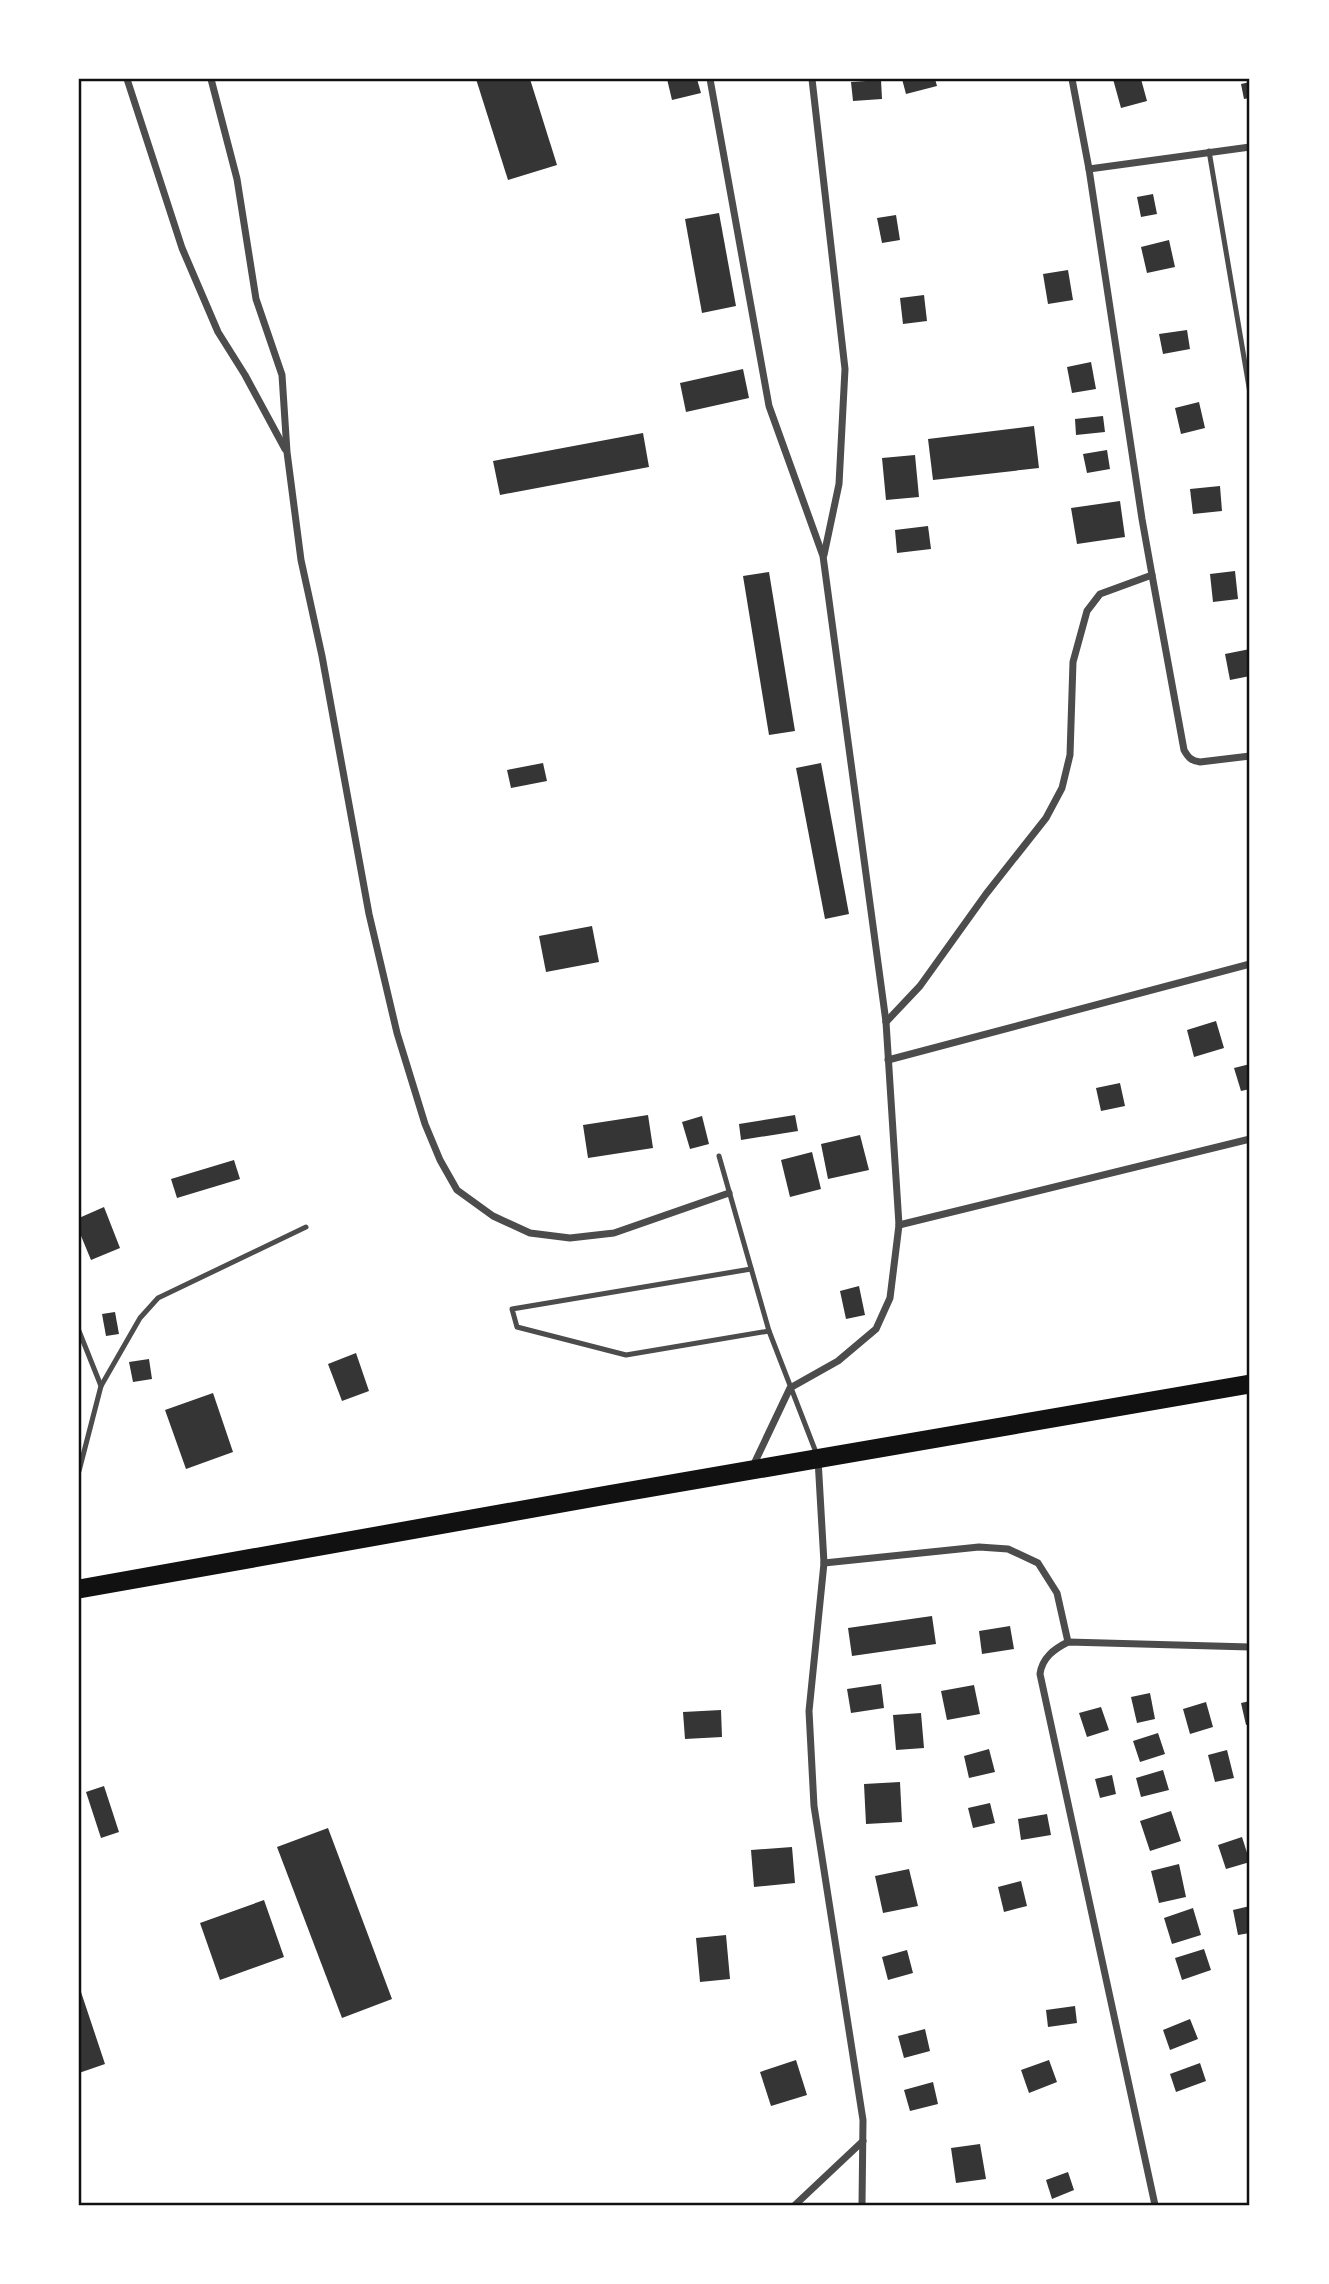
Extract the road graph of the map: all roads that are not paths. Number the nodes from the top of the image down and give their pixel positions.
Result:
1 (127, 79) edge
2 (211, 79) edge
3 (710, 79) edge
4 (812, 79) edge
5 (1072, 79) edge
6 (1250, 147) edge
7 (1209, 151) junction
8 (1089, 169) junction
9 (1250, 393) edge
10 (287, 453) junction
11 (824, 556) junction
12 (1152, 575) junction
13 (1250, 756) edge
14 (1250, 964) edge
15 (886, 1022) junction
16 (888, 1060) junction
17 (1250, 1139) edge
18 (719, 1156) dead end
19 (729, 1193) junction
20 (899, 1225) junction
21 (306, 1227) dead end
22 (751, 1269) junction
23 (79, 1331) edge
24 (769, 1331) junction
25 (1250, 1384) edge
26 (101, 1386) junction
27 (790, 1388) junction
28 (818, 1458) junction
29 (751, 1469) junction
30 (79, 1471) edge
31 (824, 1563) junction
32 (79, 1589) edge
33 (1068, 1642) junction
34 (1250, 1647) edge
35 (863, 2141) junction
36 (795, 2205) edge
37 (862, 2205) edge
38 (1155, 2205) edge

1 - 10 street
2 - 10 street
3 - 11 street
4 - 11 street
5 - 8 street
6 - 7 street
7 - 8 street
7 - 9 lane
8 - 12 street
10 - 19 street
11 - 15 street
12 - 13 street
12 - 15 street
14 - 16 street
15 - 16 street
16 - 20 street
17 - 20 street
18 - 19 lane
19 - 22 lane
20 - 27 street
21 - 26 lane
22 - 24 lane
22 - 24 lane
23 - 26 lane
24 - 27 lane
25 - 28 highway
26 - 30 lane
27 - 28 lane
27 - 29 street
28 - 29 highway
28 - 31 street
29 - 32 highway
31 - 33 street
31 - 35 street
33 - 34 street
33 - 38 street
35 - 36 street
35 - 37 street

